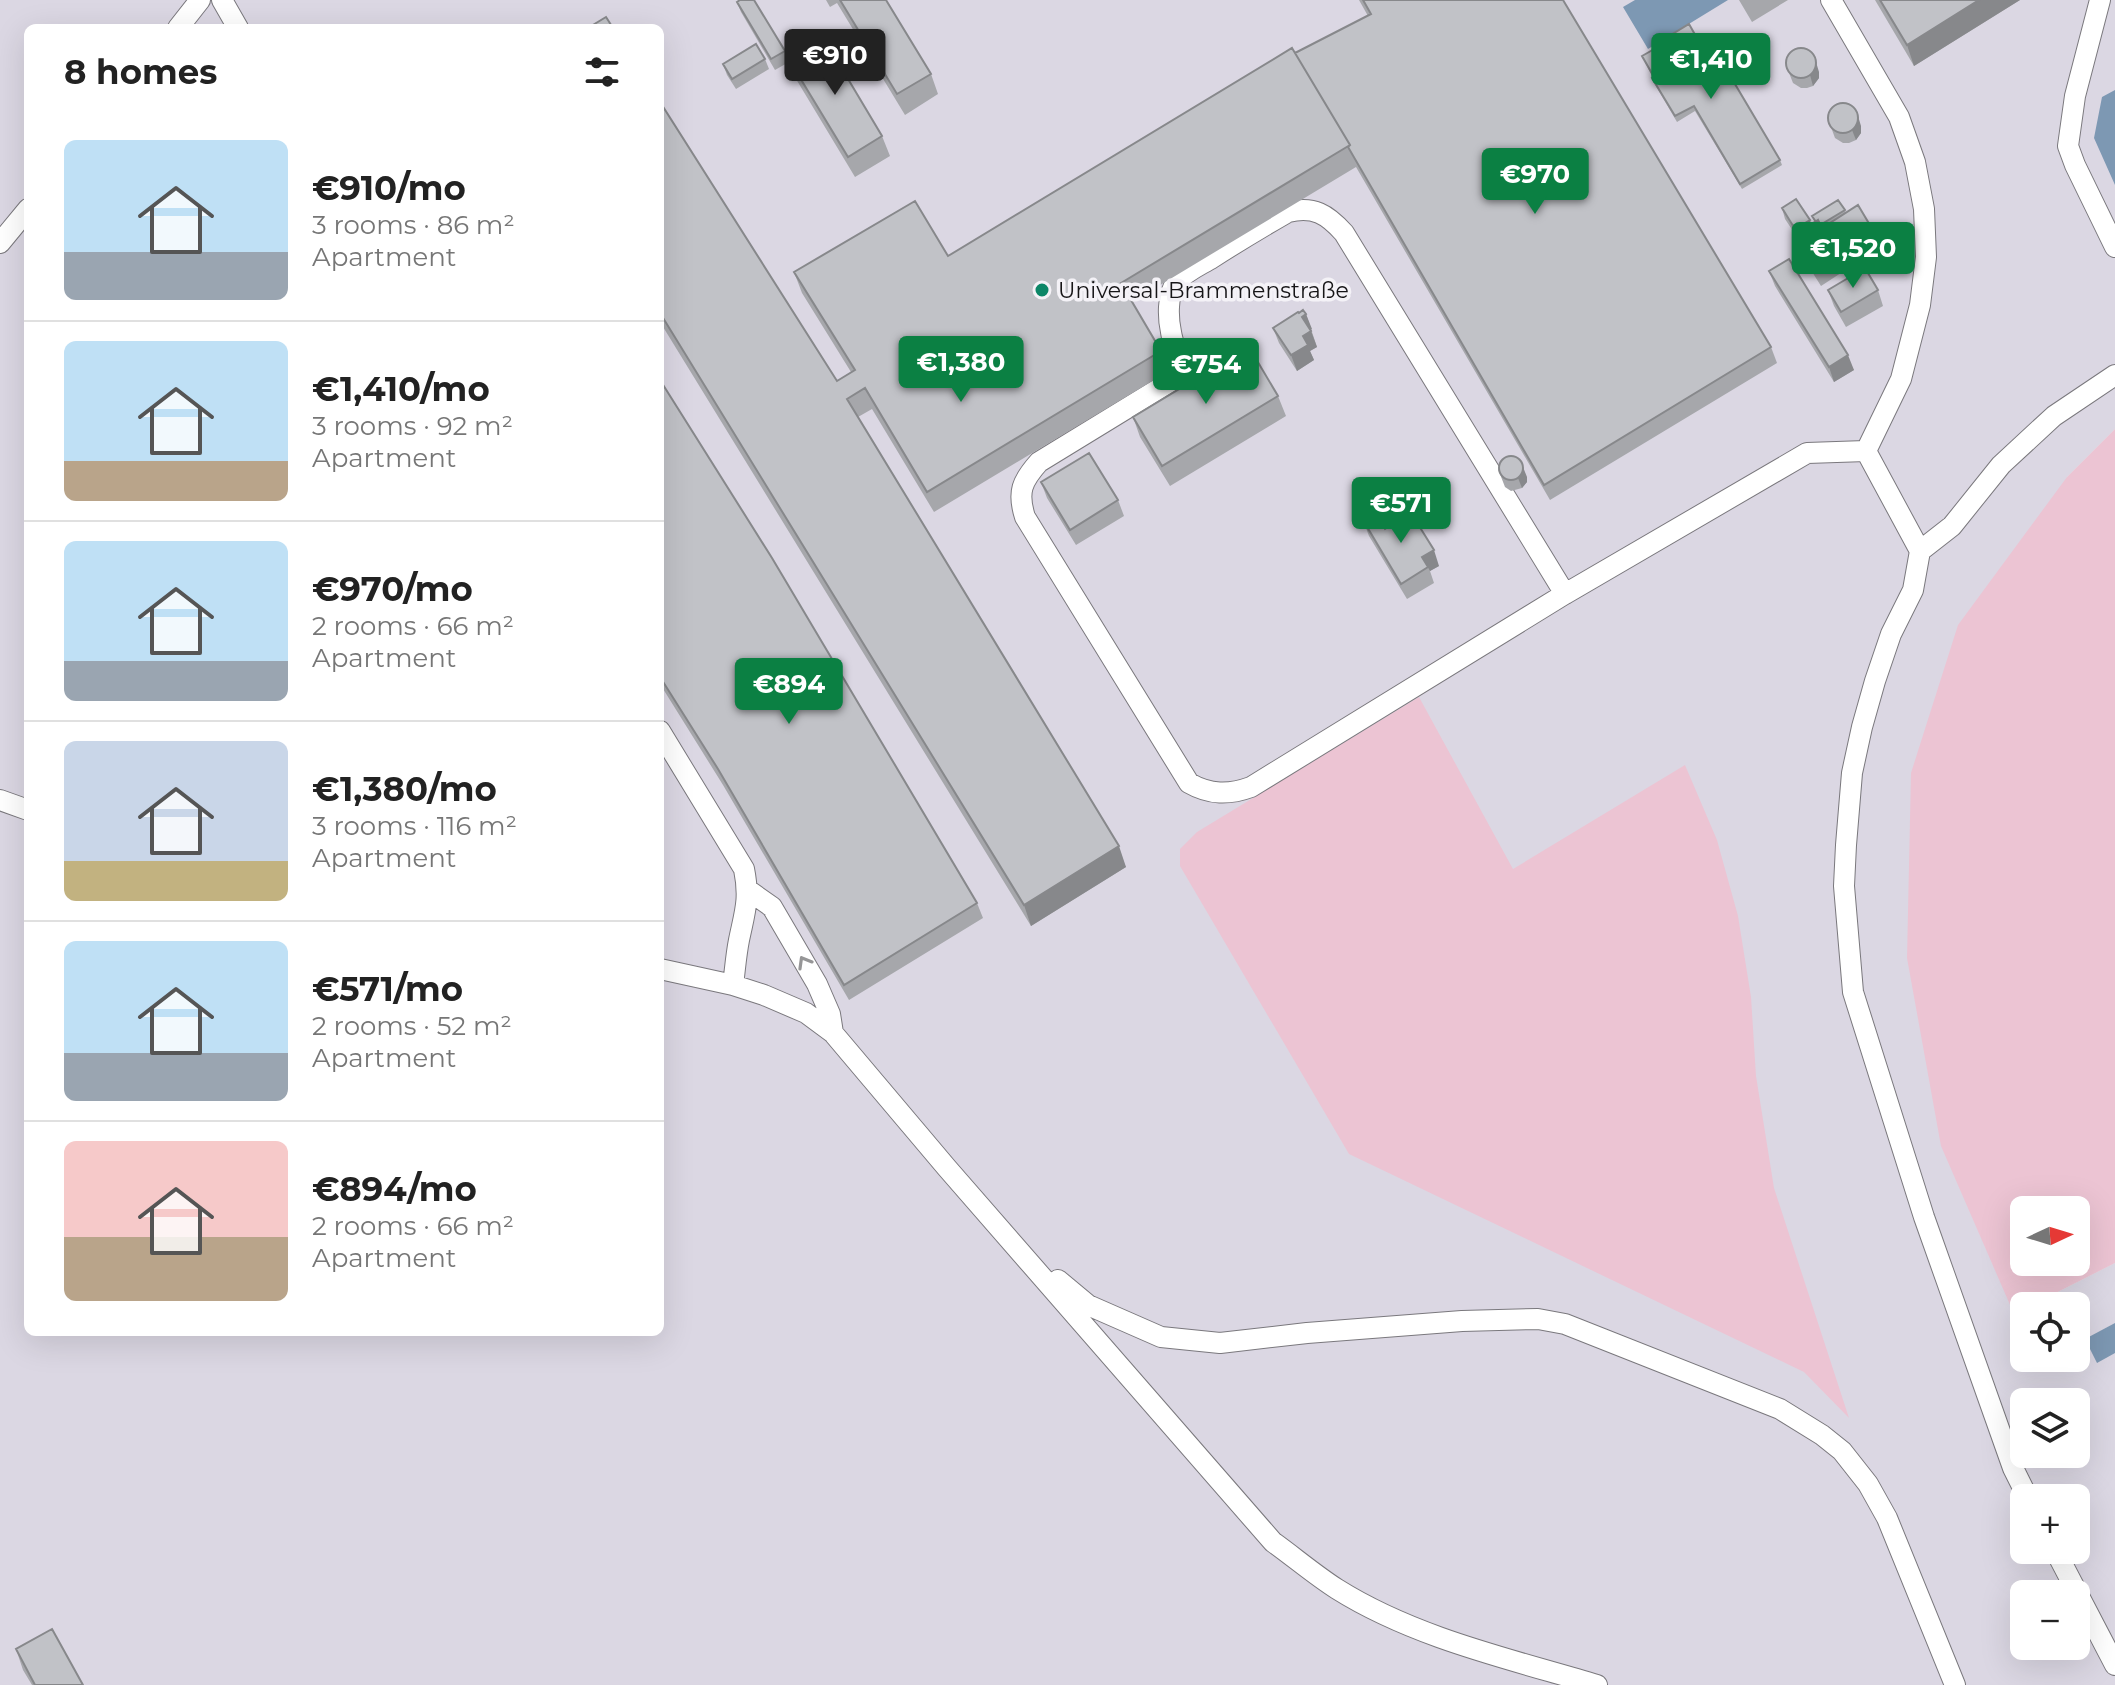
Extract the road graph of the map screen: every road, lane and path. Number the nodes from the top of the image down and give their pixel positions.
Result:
1 (200, 0) edge
2 (222, 0) edge
3 (1831, 0) edge
4 (2100, 0) edge
5 (181, 24) edge
6 (236, 24) edge
7 (24, 214) edge
8 (0, 243) edge
9 (2115, 247) edge
10 (2115, 375) edge
11 (1866, 451) junction
12 (1920, 551) junction
13 (1565, 594) junction
14 (664, 738) edge
15 (0, 800) edge
16 (24, 809) edge
17 (748, 890) junction
18 (664, 970) edge
19 (733, 985) junction
20 (833, 1033) junction
21 (1009, 1239) junction
22 (2021, 1484) edge
23 (2062, 1564) edge
24 (2115, 1665) edge
25 (1597, 1685) edge
26 (1955, 1685) edge

1 - 5 lane
2 - 6 lane
3 - 11 lane
4 - 9 lane
7 - 8 lane
10 - 12 lane
11 - 12 lane
11 - 13 lane
12 - 22 lane
13 - 13 lane
14 - 17 lane
15 - 16 lane
17 - 19 lane
20 -> 17 lane
18 - 19 lane
19 - 20 lane
20 - 21 lane
21 - 25 lane
21 - 26 lane
23 - 24 lane

